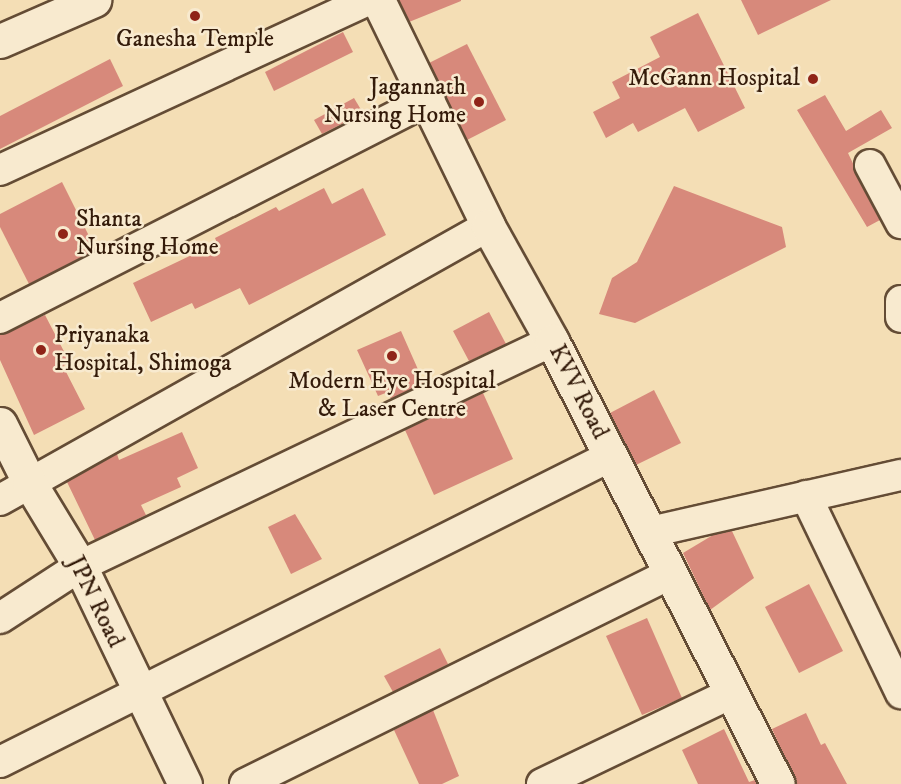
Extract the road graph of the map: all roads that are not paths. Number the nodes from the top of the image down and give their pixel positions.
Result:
1 (94, 0) edge
2 (368, 0) edge
3 (378, 0) edge
4 (0, 41) edge
5 (429, 99) junction
6 (870, 165) dead end
7 (0, 170) edge
8 (901, 223) edge
9 (488, 226) junction
10 (901, 301) edge
11 (901, 317) edge
12 (0, 318) edge
13 (552, 341) junction
14 (0, 424) edge
15 (611, 456) junction
16 (901, 475) edge
17 (28, 482) junction
18 (806, 496) junction
19 (0, 500) edge
20 (650, 532) junction
21 (80, 566) junction
22 (671, 573) junction
23 (0, 618) edge
24 (732, 693) junction
25 (901, 693) edge
26 (139, 695) junction
27 (0, 762) edge
28 (185, 784) edge
29 (245, 784) edge
30 (542, 784) edge
31 (778, 784) edge

1 - 4 main road
2 - 7 street
3 - 5 main road, KVV Road
5 - 9 main road, KVV Road
5 - 12 street
6 - 8 street
9 - 13 main road, KVV Road
9 - 17 street
10 - 11 street
13 - 15 main road, KVV Road
13 - 21 street
14 - 17 main road, JPN Road
15 - 20 main road, KVV Road
15 - 26 street
16 - 18 street
17 - 19 street
17 - 21 main road, JPN Road
18 - 20 street
18 - 25 street
20 - 22 main road, KVV Road
21 - 23 street
21 - 26 main road, JPN Road
22 - 24 main road, KVV Road
22 - 29 street
24 - 30 street
24 - 31 main road, KVV Road
26 - 27 street
26 - 28 main road, JPN Road

